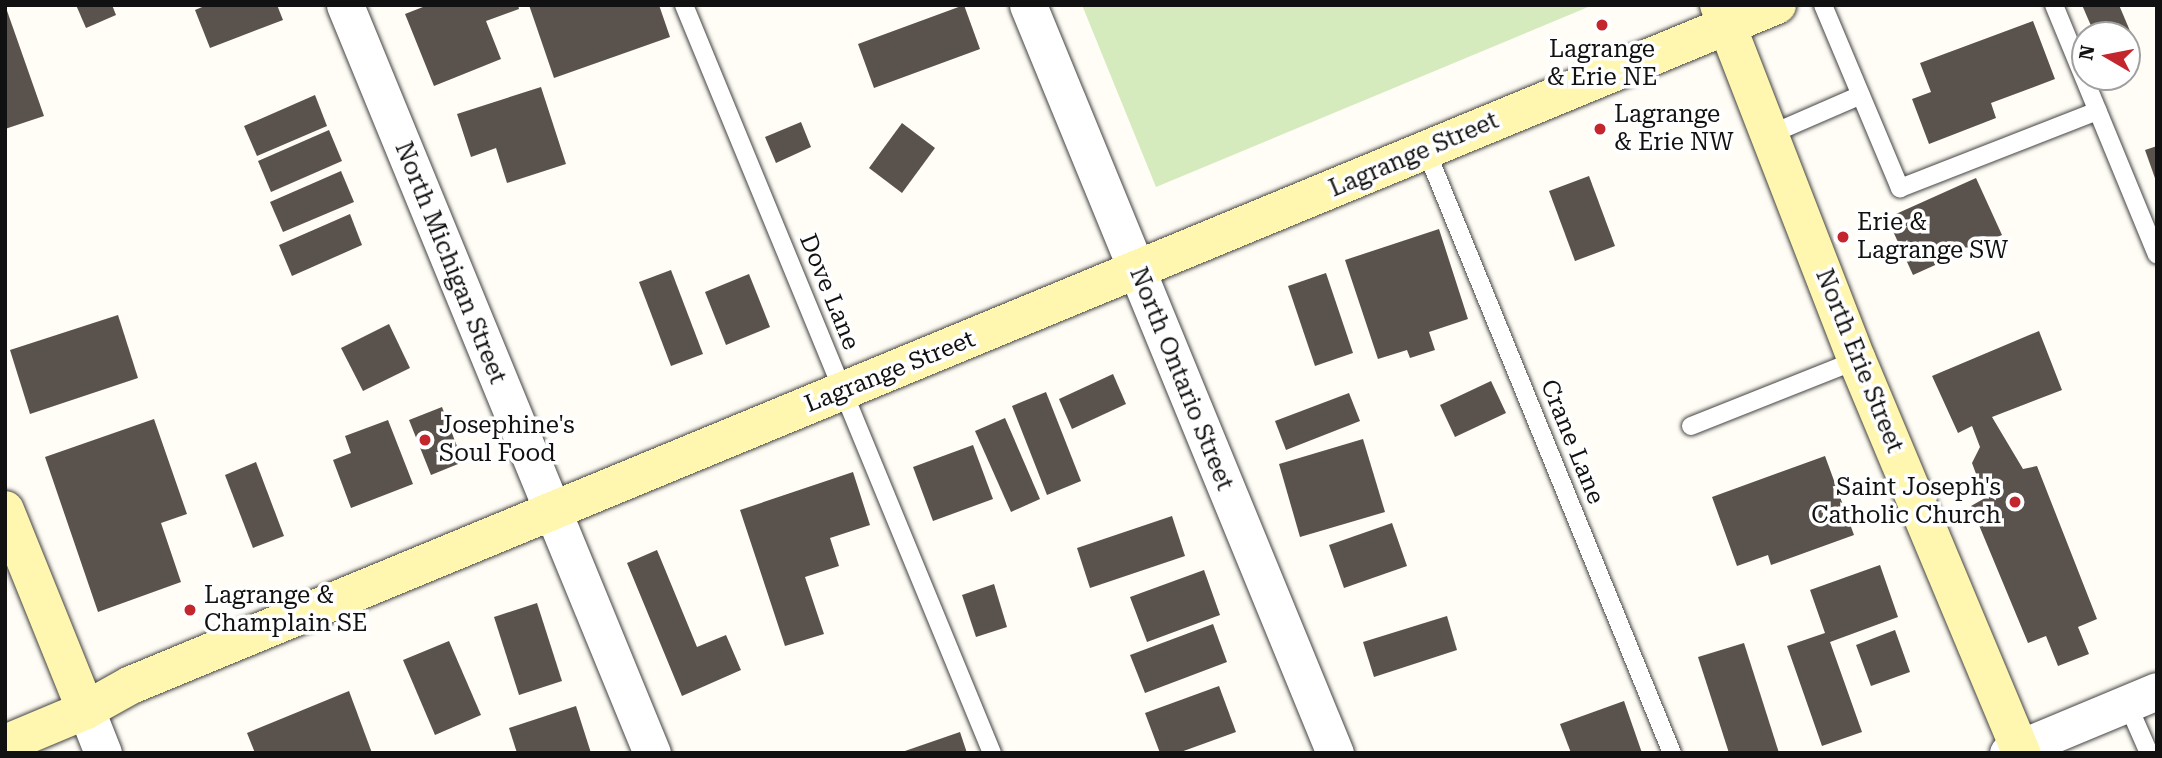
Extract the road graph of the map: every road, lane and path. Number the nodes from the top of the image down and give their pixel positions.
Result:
1 (345, 5) edge
2 (684, 5) edge
3 (1028, 5) edge
4 (1777, 5) edge
5 (1823, 5) edge
6 (2054, 5) edge
7 (1723, 15) edge
8 (1861, 95) junction
9 (2098, 111) junction
10 (1769, 135) junction
11 (1426, 150) junction
12 (2157, 256) edge
13 (1137, 271) junction
14 (1857, 360) junction
15 (843, 391) junction
16 (1691, 426) dead end
17 (5, 510) edge
18 (551, 510) junction
19 (2142, 697) edge
20 (86, 710) junction
21 (5, 744) edge
22 (2016, 751) edge
23 (103, 753) edge
24 (652, 753) edge
25 (992, 753) edge
26 (1335, 753) edge
27 (1672, 753) edge
28 (2149, 753) edge

1 - 18 street, North Michigan Street
2 - 15 lane, Dove Lane
3 - 13 street, North Ontario Street
4 - 7 main road, Lagrange Street
5 - 8 lane
6 - 9 lane
7 - 10 main road, North Erie Street
7 - 11 main road, Lagrange Street
8 - 9 lane
8 - 10 lane
9 - 12 lane
10 - 14 main road, North Erie Street
11 - 13 main road, Lagrange Street
11 - 27 lane, Crane Lane
13 - 15 main road, Lagrange Street
13 - 26 street, North Ontario Street
14 - 16 lane
14 - 22 main road, North Erie Street
15 - 18 main road, Lagrange Street
15 - 25 lane, Dove Lane
17 - 20 main road
18 - 20 main road, Lagrange Street
18 - 24 street, North Michigan Street
19 - 22 street
19 - 28 lane
20 - 21 main road, Lagrange Street
20 - 23 street

